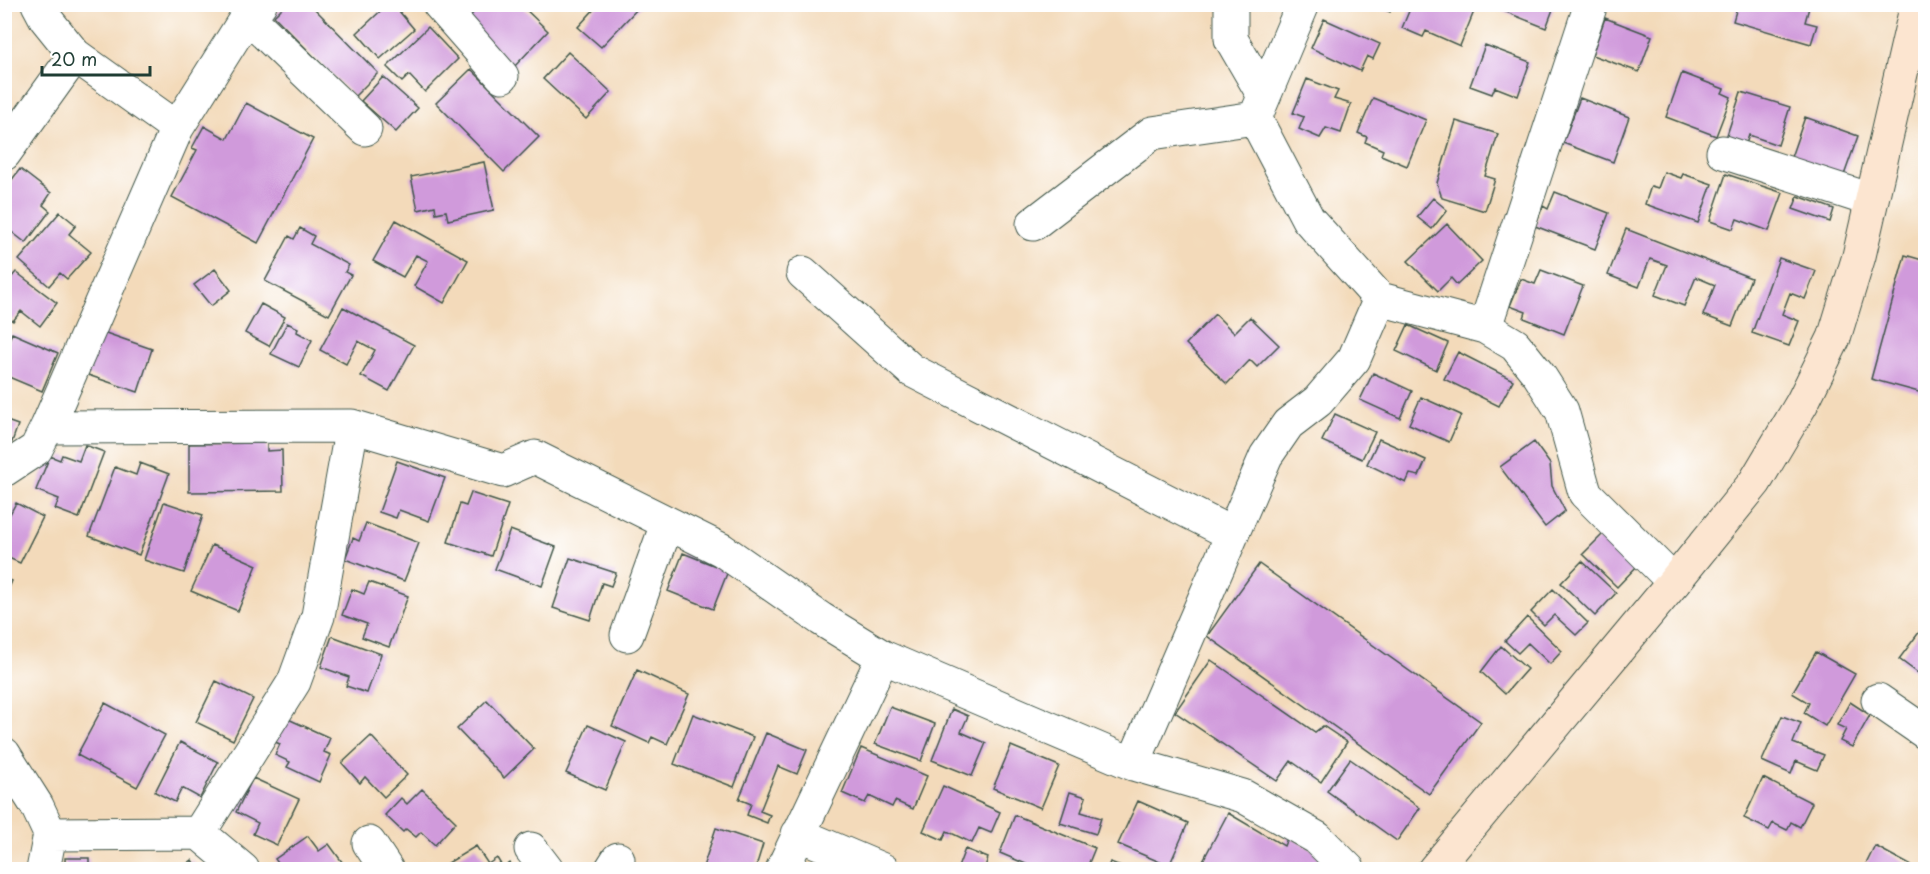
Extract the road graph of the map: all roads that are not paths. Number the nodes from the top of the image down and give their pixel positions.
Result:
1 (38, 4) edge
2 (439, 4) edge
3 (1231, 4) edge
4 (1303, 4) edge
5 (1591, 4) edge
6 (1917, 4) edge
7 (254, 10) edge
8 (75, 56) junction
9 (502, 76) dead end
10 (1259, 107) junction
11 (177, 128) junction
12 (365, 129) dead end
13 (1723, 152) dead end
14 (4, 154) edge
15 (1872, 200) junction
16 (1033, 224) dead end
17 (803, 273) dead end
18 (1380, 299) junction
19 (1485, 327) junction
20 (352, 426) junction
21 (47, 427) junction
22 (4, 470) edge
23 (668, 524) junction
24 (1232, 534) junction
25 (1674, 582) junction
26 (627, 635) dead end
27 (883, 657) junction
28 (1878, 700) dead end
29 (1926, 734) edge
30 (4, 754) edge
31 (1133, 764) junction
32 (50, 834) junction
33 (199, 834) junction
34 (798, 834) junction
35 (369, 843) dead end
36 (43, 870) edge
37 (243, 870) edge
38 (387, 870) edge
39 (782, 870) edge
40 (883, 870) edge
41 (1349, 870) edge
42 (1434, 870) edge

1 - 8 street
2 - 9 street
3 - 10 street
4 - 10 street
5 - 19 street
6 - 15 street
7 - 11 street
7 - 12 street
8 - 11 street
8 - 14 street
10 - 16 street
10 - 18 street
11 - 21 street
13 - 15 street
15 - 25 street
17 - 24 street
18 - 19 street
18 - 24 street
19 - 25 street
20 - 21 street
20 - 23 street
20 - 33 street
21 - 22 street
23 - 26 street
23 - 27 street
24 - 31 street
25 - 42 street
27 - 31 street
27 - 34 street
28 - 29 street
30 - 32 street
31 - 41 street
32 - 33 street
32 - 36 street
33 - 37 street
34 - 39 street
34 - 40 street
35 - 38 street

